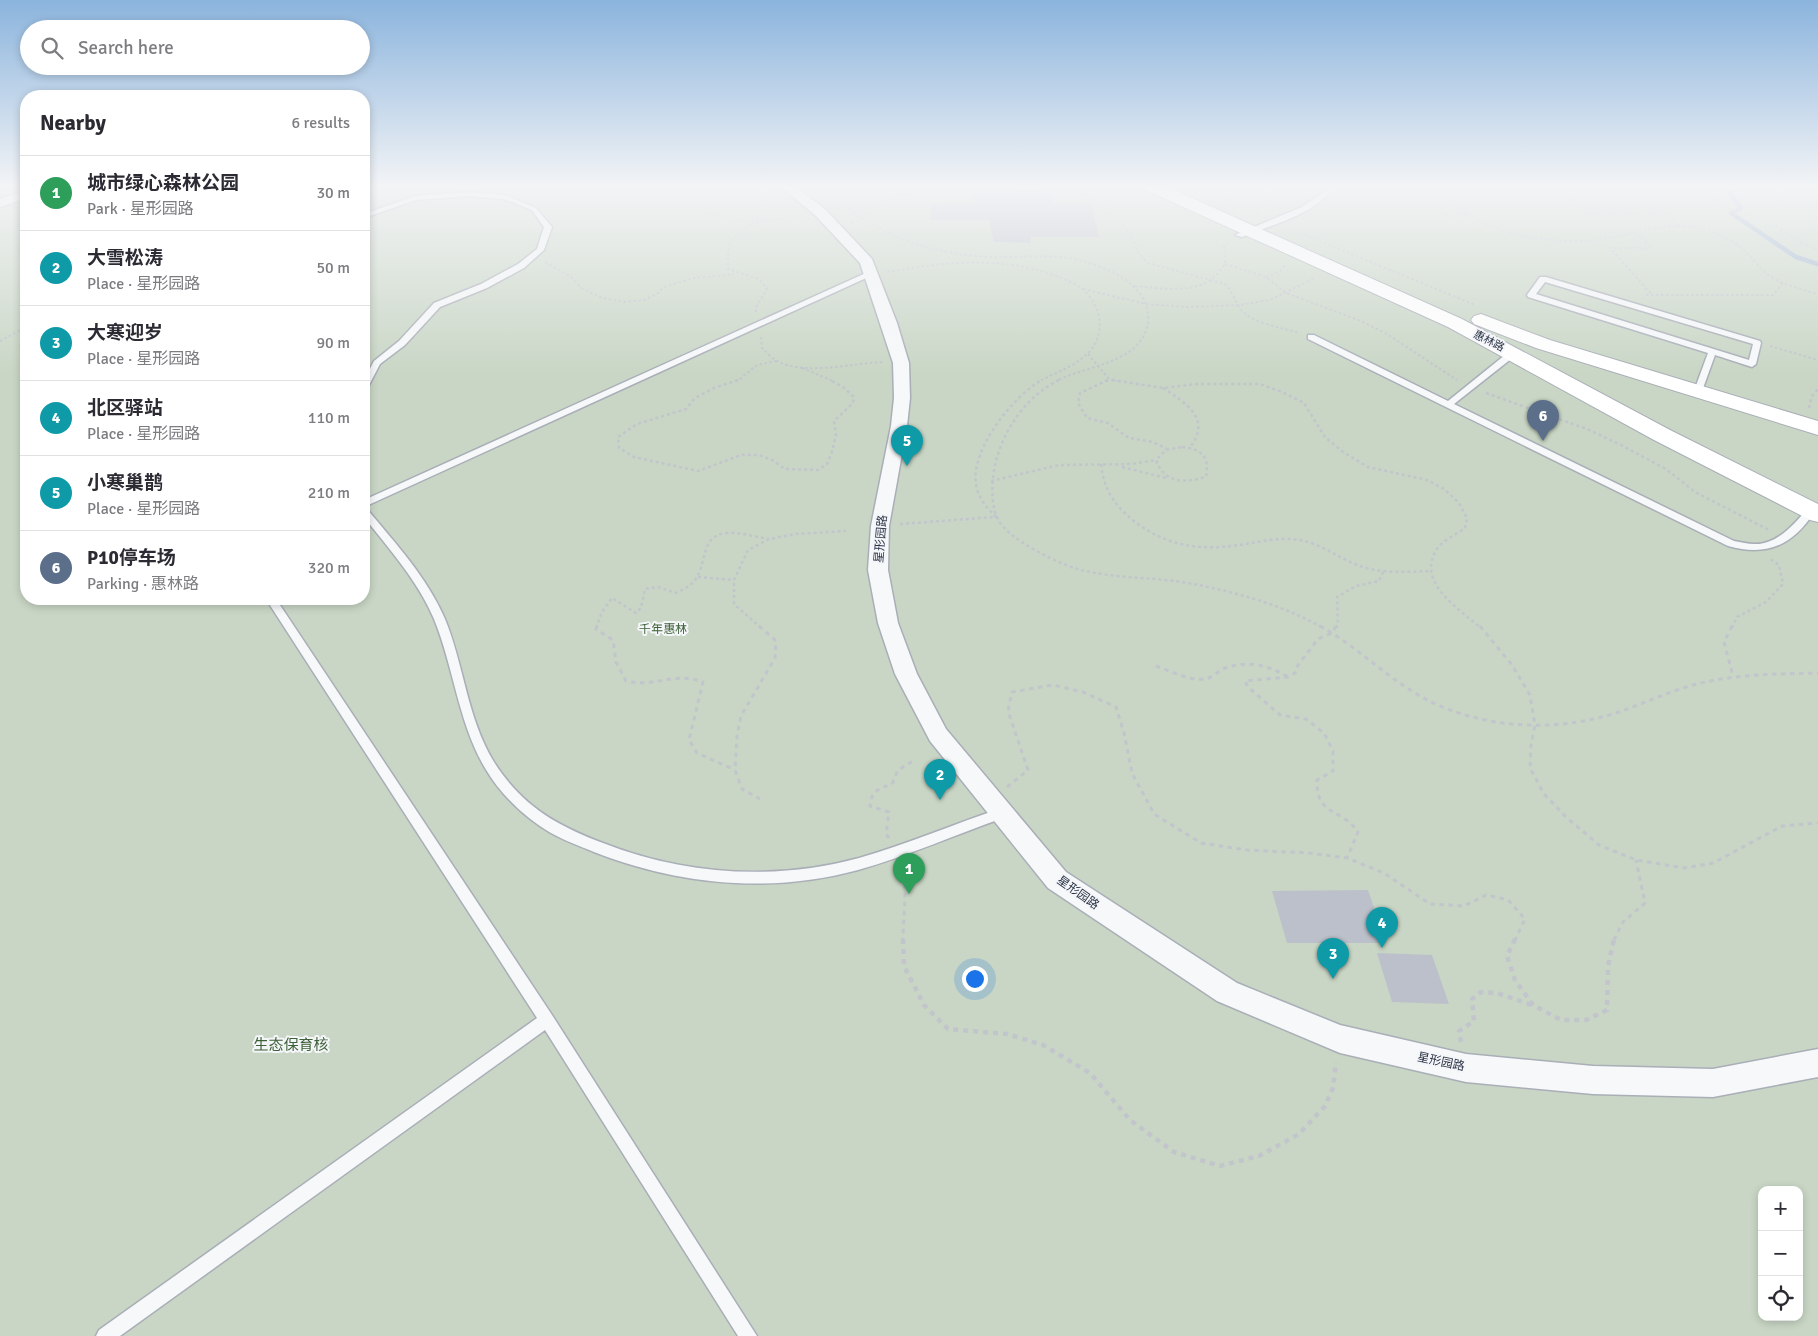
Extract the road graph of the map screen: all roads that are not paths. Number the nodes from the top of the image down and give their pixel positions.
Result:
1 (541, 248) edge
2 (854, 248) edge
3 (1298, 248) edge
4 (1306, 248) edge
5 (871, 274) junction
6 (1311, 337) road end
7 (1712, 352) junction
8 (1513, 353) junction
9 (370, 376) edge
10 (1698, 391) junction
11 (1449, 404) junction
12 (1813, 417) edge
13 (370, 501) edge
14 (1814, 512) edge
15 (370, 518) edge
16 (275, 605) edge
17 (995, 805) junction
18 (547, 1020) junction
19 (1818, 1063) edge
20 (105, 1336) edge
21 (748, 1336) edge

1 - 9 lane
2 - 5 street, 星形园路
3 - 8 main road, 惠林路
4 - 10 main road, 惠林路
5 - 13 lane
5 - 17 street, 星形园路
6 - 11 lane
7 - 7 lane
7 - 10 lane
8 - 11 lane
8 - 14 main road, 惠林路
10 - 12 main road, 惠林路
11 - 14 lane
15 - 17 lane
16 - 18 lane
17 - 19 street, 星形园路
18 - 20 lane
18 - 21 lane

